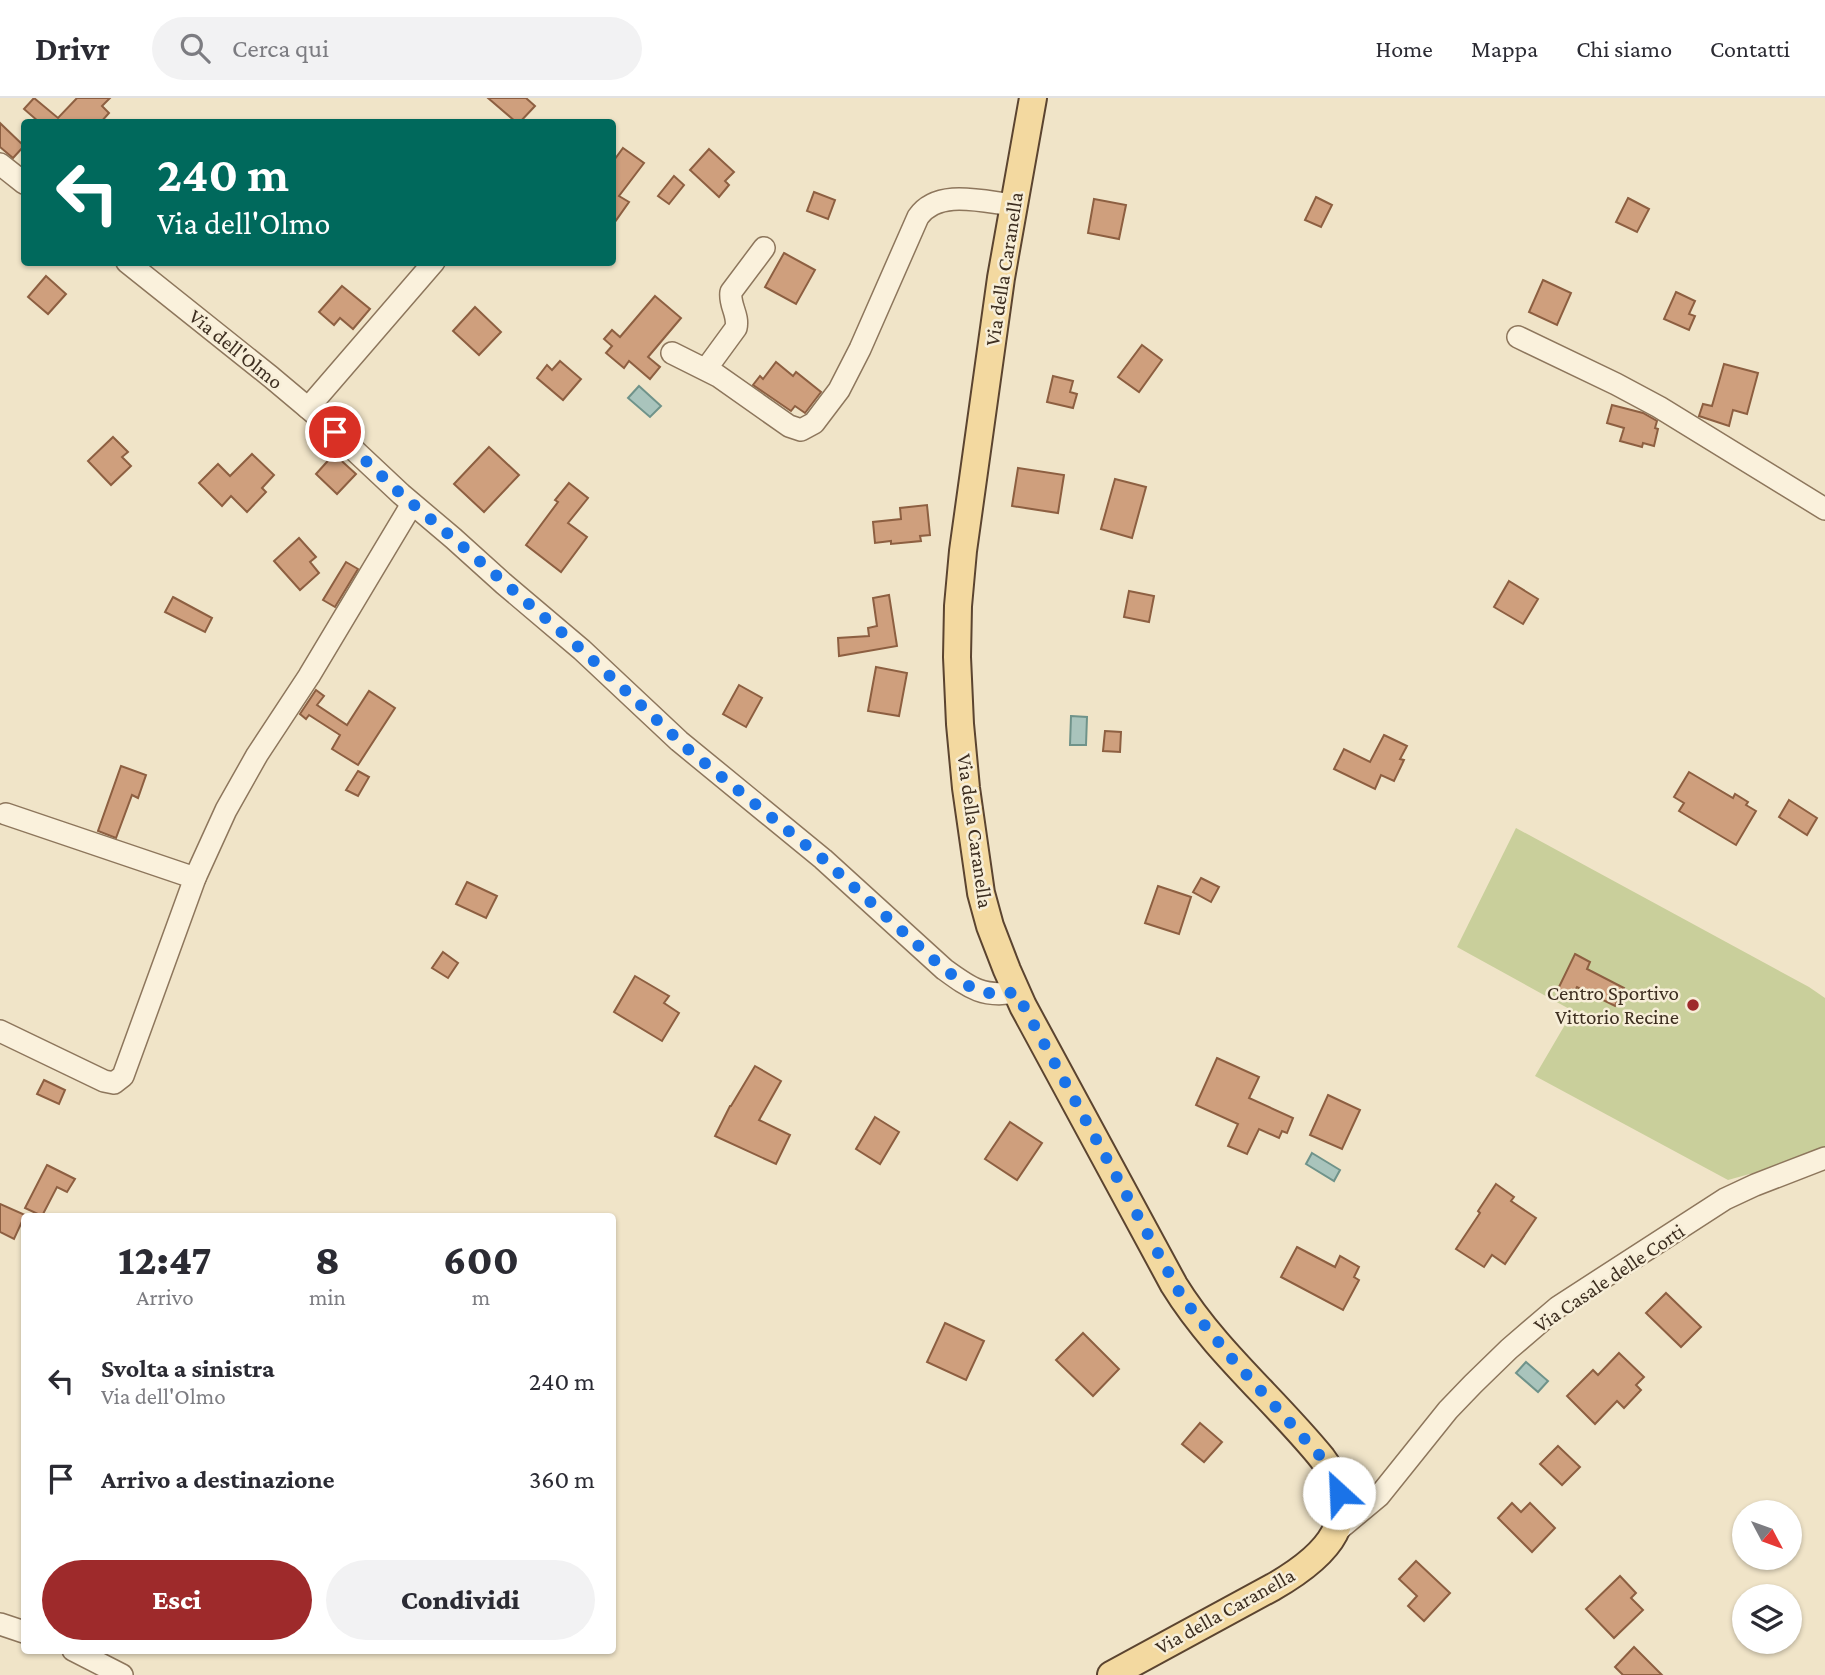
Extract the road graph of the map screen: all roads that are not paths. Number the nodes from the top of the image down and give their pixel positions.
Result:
1 (1033, 98) edge
2 (0, 164) edge
3 (21, 181) edge
4 (1013, 205) junction
5 (764, 248) dead end
6 (132, 266) edge
7 (431, 266) edge
8 (1518, 337) dead end
9 (672, 353) dead end
10 (706, 369) junction
11 (308, 408) junction
12 (412, 504) junction
13 (1825, 509) edge
14 (6, 814) dead end
15 (195, 878) junction
16 (1016, 992) junction
17 (0, 1031) edge
18 (1825, 1158) edge
19 (1337, 1531) junction
20 (0, 1624) edge
21 (21, 1631) edge
22 (82, 1654) edge
23 (122, 1675) edge
24 (1111, 1675) edge

1 - 4 main road, Via della Caranella
2 - 3 street
4 - 10 street
4 - 16 main road, Via della Caranella
5 - 10 street
6 - 11 street, Via dell'Olmo
7 - 11 street
8 - 13 street
9 - 10 street
11 - 12 street, Via dell'Olmo
12 - 15 street
12 - 16 street, Via dell'Olmo
14 - 15 street
15 - 17 street
16 - 19 main road, Via della Caranella
18 - 19 street, Via Casale delle Corti
19 - 24 main road, Via della Caranella
20 - 21 street
22 - 23 street

